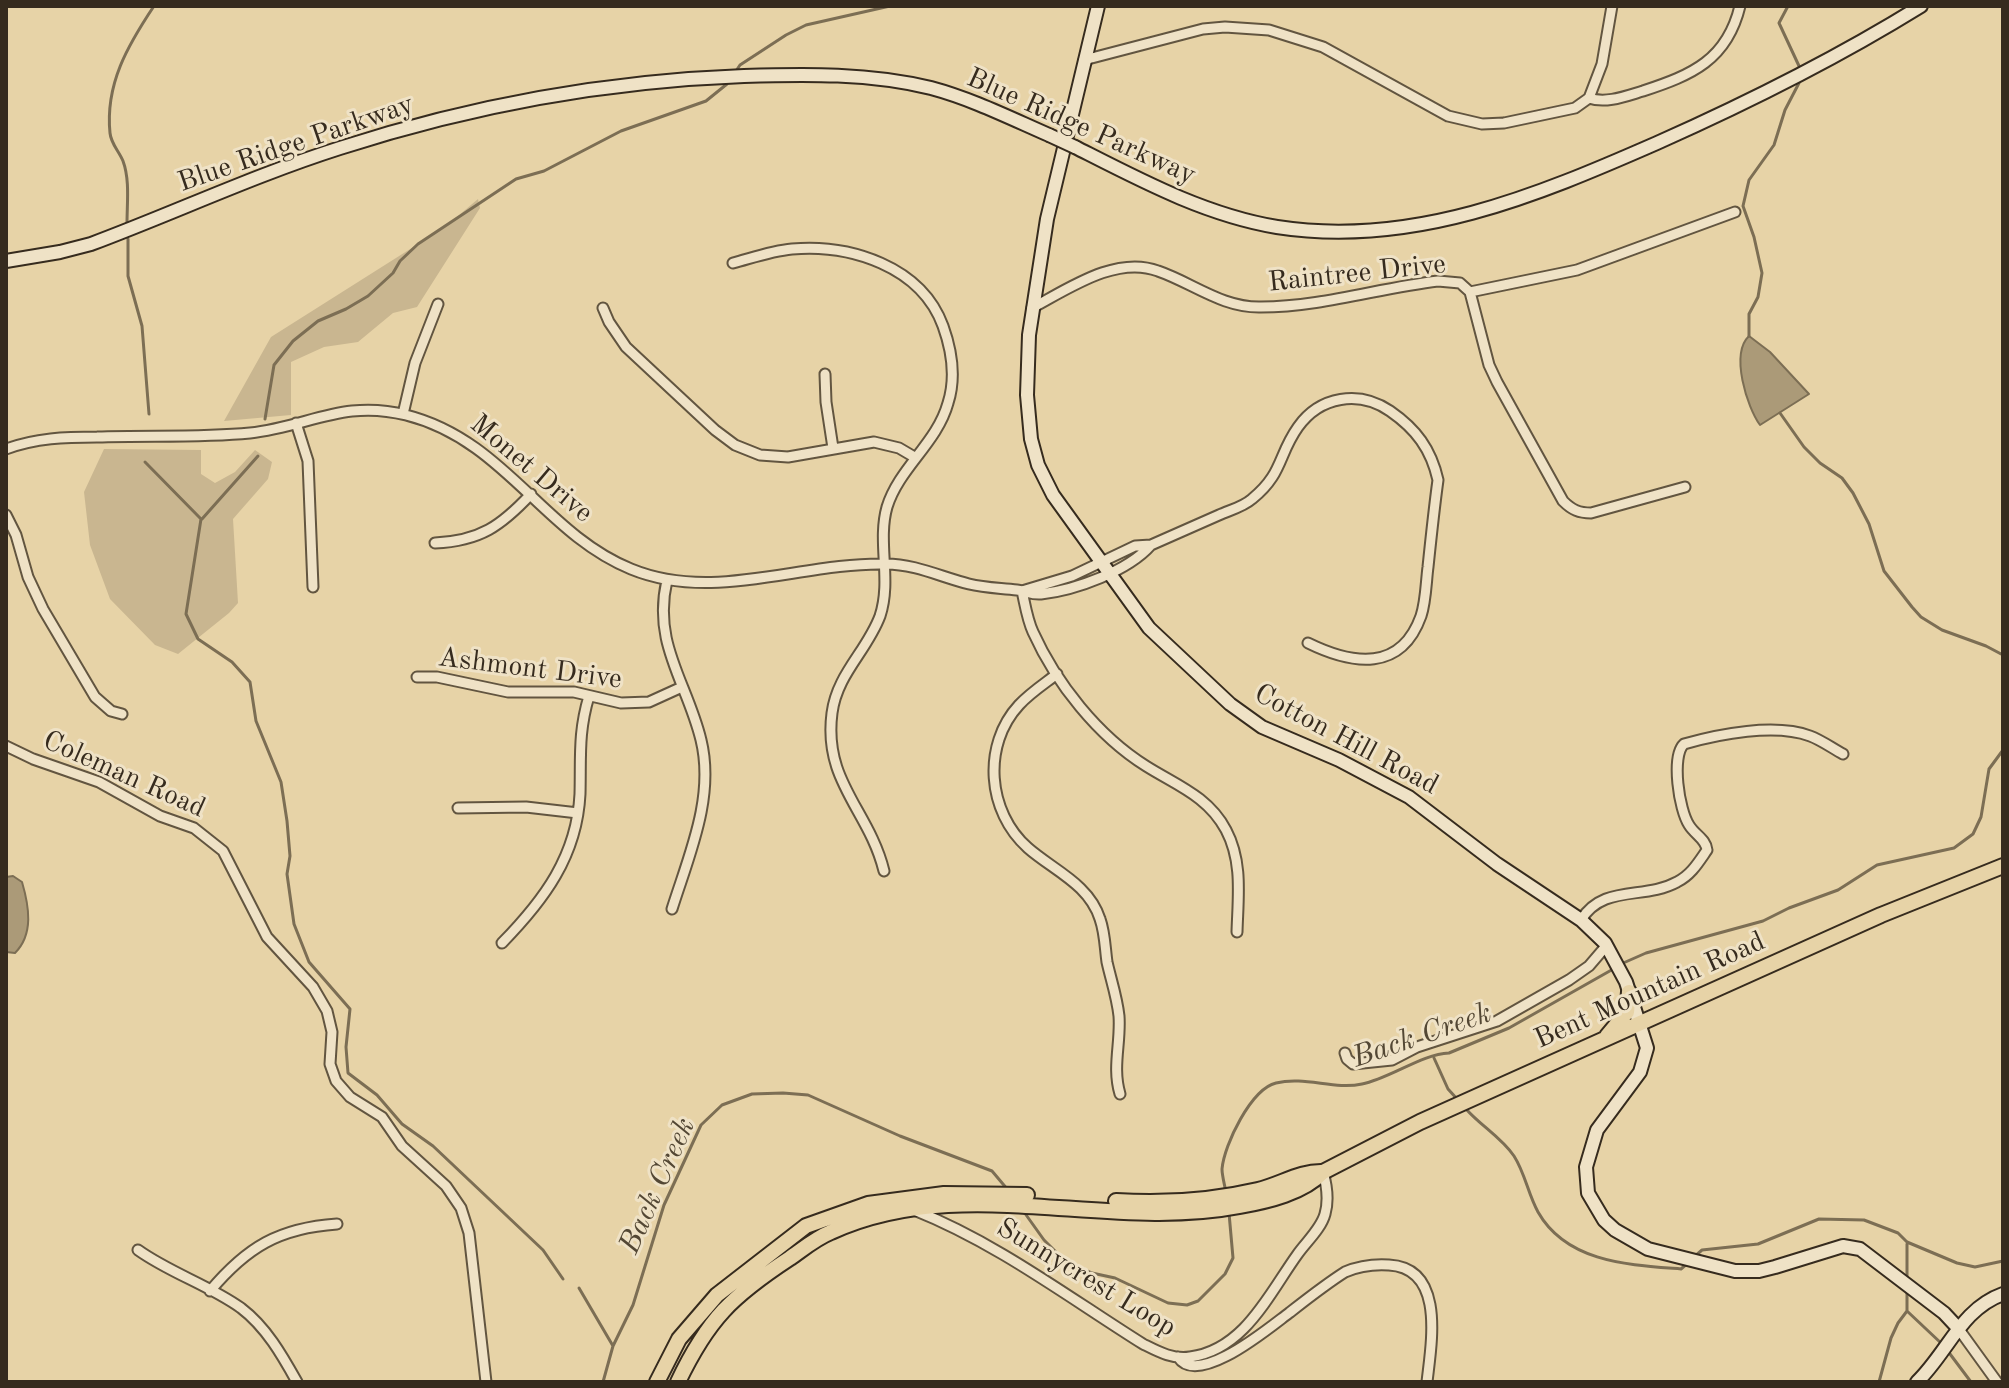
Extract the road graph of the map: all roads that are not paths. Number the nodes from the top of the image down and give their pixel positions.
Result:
1 (1098, 6) edge
2 (1612, 6) edge
3 (1740, 6) edge
4 (1921, 6) edge
5 (1084, 60) junction
6 (1589, 98) junction
7 (1735, 212) dead end
8 (6, 261) edge
9 (733, 263) dead end
10 (1470, 292) junction
11 (438, 304) dead end
12 (603, 308) dead end
13 (1032, 308) junction
14 (825, 374) dead end
15 (403, 414) junction
16 (296, 423) junction
17 (833, 448) junction
18 (6, 449) edge
19 (916, 458) junction
20 (1685, 487) dead end
21 (531, 494) junction
22 (6, 515) edge
23 (435, 543) dead end
24 (1151, 545) junction
25 (1099, 562) junction
26 (886, 564) junction
27 (1109, 574) junction
28 (667, 580) junction
29 (313, 587) dead end
30 (1022, 591) junction
31 (1308, 643) dead end
32 (1057, 674) junction
33 (417, 677) dead end
34 (682, 687) junction
35 (589, 696) junction
36 (122, 714) dead end
37 (6, 746) edge
38 (1843, 754) dead end
39 (458, 808) dead end
40 (578, 813) junction
41 (2003, 866) edge
42 (884, 871) dead end
43 (672, 909) dead end
44 (1581, 920) junction
45 (1237, 932) dead end
46 (502, 943) dead end
47 (1607, 945) junction
48 (1629, 992) junction
49 (1641, 1024) junction
50 (1603, 1041) junction
51 (1345, 1053) dead end
52 (1120, 1094) dead end
53 (1323, 1172) junction
54 (948, 1200) junction
55 (911, 1209) junction
56 (337, 1224) dead end
57 (138, 1250) dead end
58 (210, 1291) junction
59 (2003, 1294) edge
60 (1958, 1328) junction
61 (1178, 1357) junction
62 (297, 1382) edge
63 (486, 1382) edge
64 (657, 1382) edge
65 (678, 1382) edge
66 (1427, 1382) edge
67 (1917, 1382) edge
68 (1997, 1382) edge

1 - 5 street, Cotton Hill Road
2 - 6 street
3 - 6 street
4 - 8 street, Blue Ridge Parkway, bridge
5 - 6 street
5 - 13 street, Cotton Hill Road
7 - 10 street, Raintree Drive
9 - 19 street
10 - 13 street, Raintree Drive
10 - 20 street
11 - 15 street
12 - 17 street
13 - 25 street, Cotton Hill Road
14 - 17 street
15 - 16 street, Monet Drive
15 - 21 street, Monet Drive
16 - 18 street, Monet Drive
16 - 29 street
17 - 19 street
19 - 26 street
21 - 23 street
21 - 28 street, Monet Drive
22 - 36 street
24 - 25 street, Monet Drive
24 - 27 street, Monet Drive
24 - 31 street, Monet Drive
25 - 27 street, Cotton Hill Road
25 - 30 street, Monet Drive
26 - 28 street, Monet Drive
26 - 30 street, Monet Drive
26 - 42 street
27 - 30 street, Monet Drive
27 - 44 street, Cotton Hill Road
28 - 34 street
30 - 32 street
32 - 45 street
32 - 52 street
33 - 35 street, Ashmont Drive
34 - 35 street, Ashmont Drive
34 - 43 street
35 - 40 street
37 - 63 street, Coleman Road
38 - 44 street
39 - 40 street
40 - 46 street
41 - 49 main road, Bent Mountain Road
44 - 47 street, Cotton Hill Road
47 - 48 street, Cotton Hill Road
47 - 51 street
48 - 49 street, Cotton Hill Road
48 - 50 main road
49 - 50 main road, Bent Mountain Road
49 - 60 street, Cotton Hill Road
50 - 53 main road, Bent Mountain Road
53 - 54 main road, Bent Mountain Road
53 - 61 street, Sunnycrest Loop
54 - 55 main road, Bent Mountain Road
54 - 64 main road, Bent Mountain Road
55 - 61 street, Sunnycrest Loop
55 - 65 main road, Bent Mountain Road
56 - 58 street
57 - 58 street
58 - 62 street
59 - 60 street
60 - 67 street
60 - 68 street
61 - 66 street

